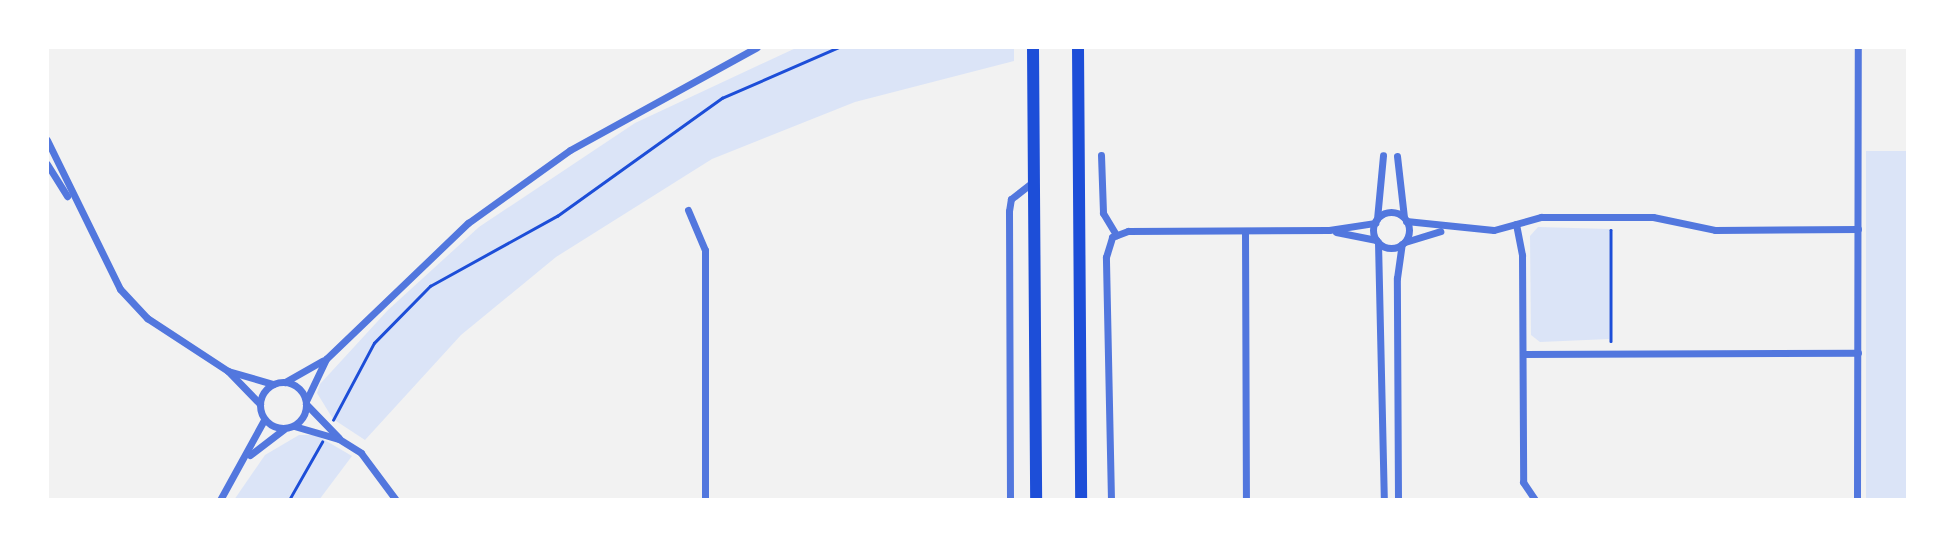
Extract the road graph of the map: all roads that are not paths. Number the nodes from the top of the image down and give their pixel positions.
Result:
1 (757, 47) edge
2 (1033, 47) edge
3 (1078, 47) edge
4 (1858, 47) edge
5 (47, 140) edge
6 (1101, 155) dead end
7 (1383, 155) dead end
8 (1397, 156) dead end
9 (47, 164) edge
10 (1033, 182) junction
11 (688, 210) dead end
12 (80, 218) junction
13 (1405, 220) junction
14 (1376, 221) junction
15 (1516, 225) junction
16 (1858, 229) junction
17 (1328, 230) junction
18 (1444, 230) junction
19 (1245, 231) junction
20 (1116, 235) junction
21 (1377, 241) junction
22 (1403, 244) junction
23 (1858, 353) junction
24 (1523, 354) junction
25 (326, 359) junction
26 (228, 371) junction
27 (285, 382) junction
28 (273, 384) junction
29 (306, 402) junction
30 (260, 404) junction
31 (264, 420) junction
32 (294, 426) junction
33 (284, 429) junction
34 (339, 439) junction
35 (250, 455) junction
36 (220, 500) edge
37 (396, 500) edge
38 (705, 500) edge
39 (1010, 500) edge
40 (1036, 500) edge
41 (1081, 500) edge
42 (1111, 500) edge
43 (1245, 500) edge
44 (1384, 500) edge
45 (1398, 500) edge
46 (1535, 500) edge
47 (1857, 500) edge

1 - 25 street
2 - 10 main road
3 - 41 main road
4 - 16 street
5 - 12 street
6 - 20 street
7 - 14 street
8 - 13 street
9 - 12 street
10 - 39 street
10 - 40 main road
11 - 38 street
12 - 26 street
13 - 14 street
13 - 18 street
13 - 22 street
14 - 17 street
14 - 21 street
15 - 16 street
15 - 18 street
15 - 24 street
16 - 23 street
17 - 19 street
17 - 21 street
18 - 22 street
19 - 20 street
19 - 43 street
20 - 42 street
21 - 22 street
21 - 44 street
22 - 45 street
23 - 24 street
23 - 47 street
24 - 46 street
25 - 27 street
25 - 29 street
26 - 28 street
26 - 30 street
27 - 28 street
27 - 29 street
28 - 30 street
29 - 32 street
29 - 34 street
30 - 31 street
31 - 33 street
31 - 35 street
32 - 33 street
32 - 34 street
33 - 35 street
34 - 37 street
35 - 36 street

